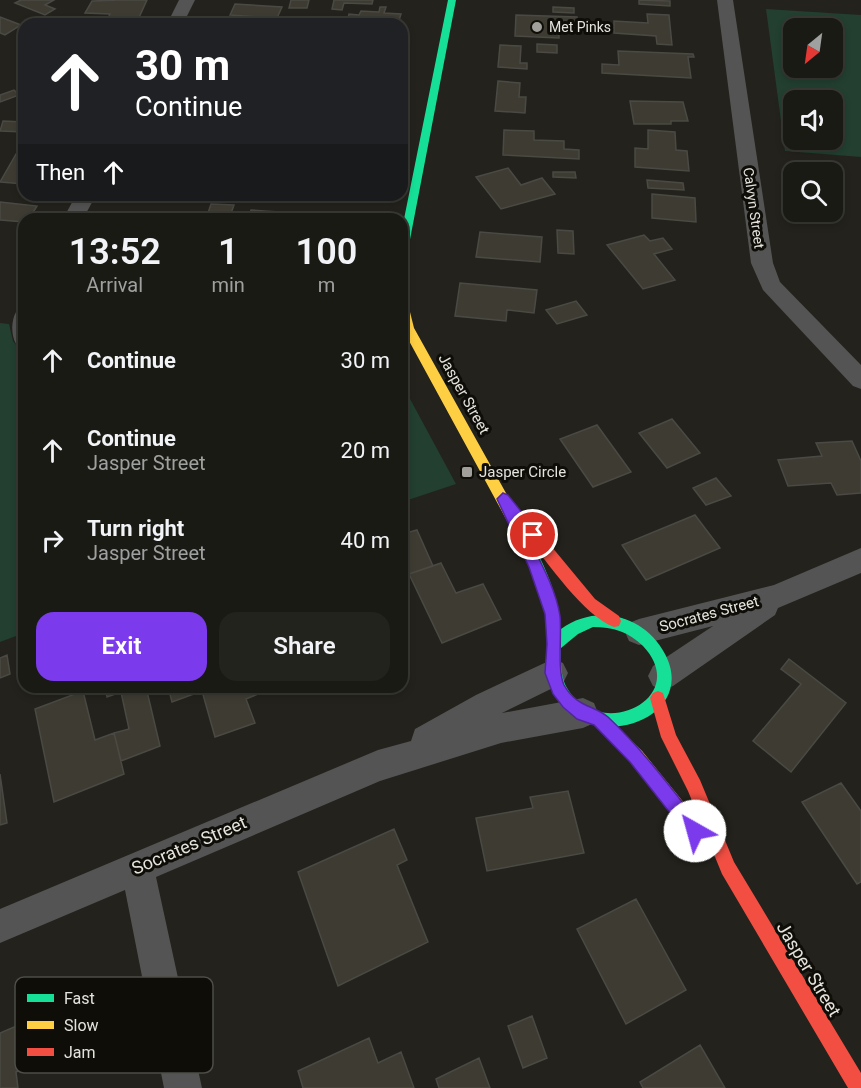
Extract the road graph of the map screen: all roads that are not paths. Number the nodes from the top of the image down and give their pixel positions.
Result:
1 (187, 0) edge
2 (452, 0) edge
3 (725, 0) edge
4 (178, 18) edge
5 (408, 224) edge
6 (408, 333) edge
7 (861, 380) edge
8 (503, 499) junction
9 (861, 560) edge
10 (778, 596) junction
11 (627, 627) junction
12 (554, 659) junction
13 (661, 687) junction
14 (591, 717) junction
15 (378, 766) junction
16 (137, 867) junction
17 (728, 868) junction
18 (0, 926) edge
19 (160, 977) edge
20 (180, 1073) edge
21 (183, 1088) edge
22 (859, 1088) edge

1 - 4 street
2 - 5 street
3 - 7 street, Calvyn Street
6 - 8 street, Jasper Street
8 - 11 street, Jasper Street
8 - 12 street, Jasper Street
9 - 10 street, Socrates Street
10 - 11 street, Socrates Street
10 - 13 street, Socrates Street
11 - 12 street
11 - 13 street
12 - 14 street
12 - 15 street, Socrates Street
13 - 14 street
13 - 17 street, Jasper Street
14 - 15 street, Socrates Street
14 - 17 street, Jasper Street
15 - 16 street, Socrates Street
16 - 18 street, Socrates Street
16 - 19 street
17 - 22 street, Jasper Street
20 - 21 street

